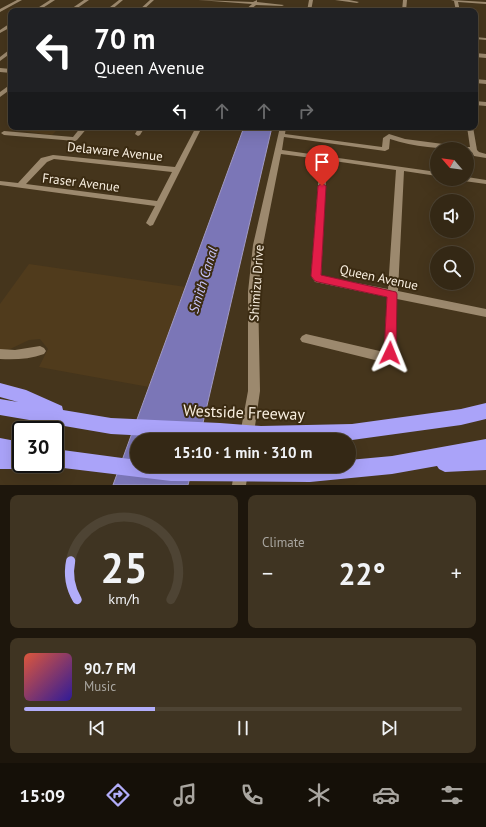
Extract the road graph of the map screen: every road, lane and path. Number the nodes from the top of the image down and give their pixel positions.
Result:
1 (20, 0) edge
2 (53, 0) edge
3 (87, 0) edge
4 (121, 0) edge
5 (152, 0) edge
6 (200, 0) edge
7 (337, 0) edge
8 (455, 0) edge
9 (220, 1) edge
10 (256, 2) edge
11 (356, 3) edge
12 (486, 3) edge
13 (282, 5) dead end
14 (40, 8) edge
15 (75, 8) edge
16 (111, 8) edge
17 (143, 8) edge
18 (0, 11) edge
19 (8, 88) edge
20 (0, 95) edge
21 (82, 130) edge
22 (140, 130) edge
23 (198, 130) edge
24 (470, 130) edge
25 (282, 131) edge
26 (138, 134) dead end
27 (1, 135) edge
28 (469, 142) edge
29 (430, 145) edge
30 (277, 151) junction
31 (474, 152) edge
32 (486, 156) edge
33 (324, 157) junction
34 (400, 169) junction
35 (178, 170) junction
36 (430, 173) edge
37 (474, 180) edge
38 (486, 182) edge
39 (0, 184) edge
40 (20, 186) junction
41 (160, 204) junction
42 (150, 223) dead end
43 (392, 294) junction
44 (486, 313) edge
45 (306, 339) dead end
46 (40, 351) dead end
47 (0, 354) edge
48 (0, 390) edge
49 (0, 407) edge
50 (485, 412) edge
51 (70, 418) junction
52 (229, 433) edge
53 (253, 433) edge
54 (336, 433) edge
55 (0, 447) edge
56 (486, 448) edge
57 (12, 449) edge
58 (0, 460) edge
59 (12, 460) edge
60 (64, 460) edge
61 (486, 461) edge
62 (392, 465) junction
63 (130, 469) edge
64 (356, 469) edge
65 (247, 473) edge
66 (239, 485) edge

1 - 18 street
2 - 14 street
3 - 15 street
4 - 16 street
5 - 17 street
6 - 9 street
7 - 11 street
8 - 12 street
9 - 10 street
10 - 13 street
19 - 20 street
21 - 27 street
22 - 26 street
23 - 35 street
24 - 28 street
25 - 29 street
25 - 30 street, Shimizu Drive
30 - 33 street
30 - 53 street, Shimizu Drive
31 - 32 street
33 - 34 street
33 - 43 street, Queen Avenue
34 - 36 street
34 - 43 street
35 - 40 street, Delaware Avenue
35 - 41 street
37 - 38 street
39 - 40 street, Fraser Avenue
40 - 41 street, Fraser Avenue
41 - 42 street
43 - 44 street, Queen Avenue
43 - 45 street
46 - 47 street
48 - 51 highway
49 - 51 highway, Westside Freeway
50 - 54 highway, Westside Freeway
51 - 52 highway, Westside Freeway
55 - 57 highway
56 - 62 highway
58 - 59 highway
60 - 63 highway
61 - 62 highway
62 - 64 highway
65 - 66 street

